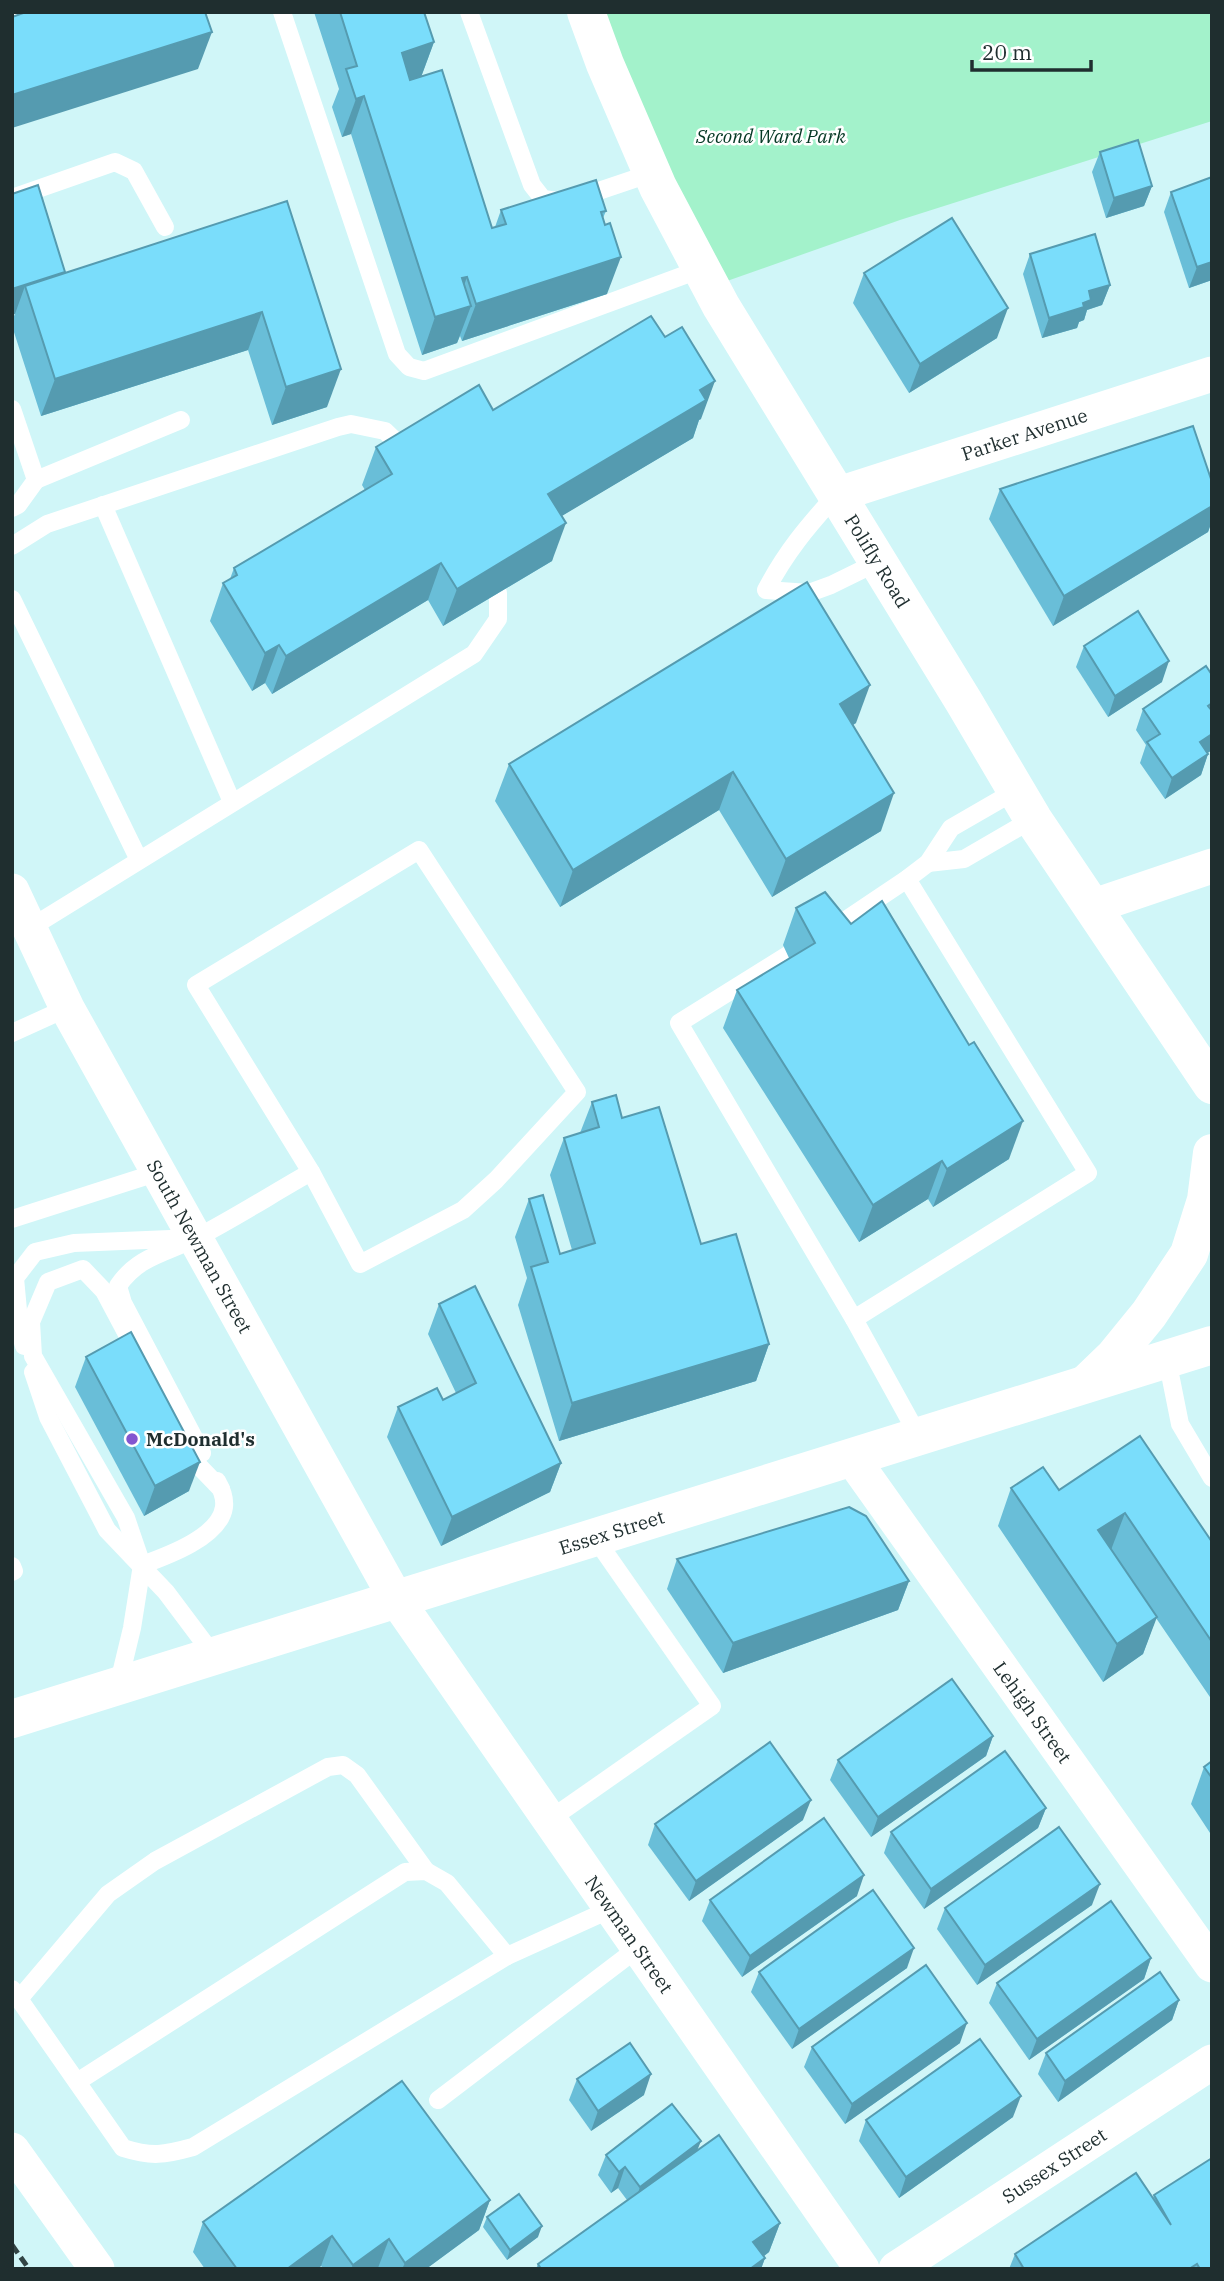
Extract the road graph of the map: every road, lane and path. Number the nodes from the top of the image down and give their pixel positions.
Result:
1 (20, 12) edge
2 (282, 12) edge
3 (469, 12) edge
4 (586, 12) edge
5 (12, 15) edge
6 (652, 173) junction
7 (12, 198) edge
8 (165, 227) dead end
9 (702, 269) junction
10 (1210, 379) edge
11 (12, 409) edge
12 (181, 420) dead end
13 (411, 455) edge
14 (36, 480) junction
15 (836, 495) junction
16 (103, 505) junction
17 (12, 508) edge
18 (12, 546) edge
19 (878, 562) junction
20 (498, 593) edge
21 (12, 599) edge
22 (232, 802) junction
23 (1024, 805) junction
24 (139, 860) junction
25 (928, 863) junction
26 (1212, 866) edge
27 (907, 879) junction
28 (12, 891) edge
29 (1091, 907) junction
30 (30, 928) junction
31 (818, 938) edge
32 (788, 955) dead end
33 (68, 1008) junction
34 (12, 1033) edge
35 (1206, 1065) edge
36 (1212, 1153) edge
37 (159, 1172) junction
38 (311, 1172) junction
39 (12, 1219) edge
40 (195, 1238) junction
41 (854, 1319) junction
42 (1212, 1345) edge
43 (1167, 1359) junction
44 (1086, 1384) junction
45 (919, 1437) junction
46 (852, 1458) junction
47 (1212, 1478) edge
48 (221, 1489) junction
49 (595, 1538) junction
50 (142, 1565) junction
51 (12, 1566) edge
52 (12, 1572) edge
53 (396, 1599) junction
54 (214, 1656) junction
55 (118, 1686) junction
56 (12, 1719) edge
57 (549, 1820) junction
58 (426, 1871) junction
59 (611, 1909) junction
60 (638, 1948) junction
61 (507, 1955) junction
62 (1212, 1965) edge
63 (16, 1994) edge
64 (1212, 2062) edge
65 (77, 2082) junction
66 (438, 2100) dead end
67 (12, 2150) edge
68 (97, 2269) edge
69 (862, 2269) edge
70 (896, 2269) edge

1 - 5 lane
2 - 9 lane
3 - 6 lane
4 - 6 main road, Polifly Road
6 - 9 main road, Polifly Road
7 - 8 lane
9 - 15 main road, Polifly Road
10 - 15 street, Parker Avenue
11 - 14 lane
12 - 14 lane
13 - 16 lane
14 - 17 lane
15 - 19 main road, Polifly Road
15 - 19 lane
16 - 18 lane
16 - 22 lane
19 - 23 main road, Polifly Road
20 - 22 lane
21 - 24 lane
22 - 24 lane
23 - 25 lane
23 - 25 lane
23 - 29 main road, Polifly Road
24 - 30 lane
25 - 27 lane
26 - 29 street
27 - 31 lane
27 - 41 lane
28 - 30 street, South Newman Street
29 - 35 main road, Polifly Road
30 - 33 street, South Newman Street
32 - 41 lane
33 - 34 lane
33 - 37 street, South Newman Street
36 - 44 main road
37 - 39 lane
37 - 40 street, South Newman Street
38 - 38 lane
38 - 40 lane
40 - 48 lane
40 - 50 lane
40 - 53 street, South Newman Street
41 - 45 lane
42 - 43 main road, Essex Street
43 - 44 main road, Essex Street
43 - 47 lane
44 - 45 main road, Essex Street
45 - 46 main road, Essex Street
46 - 49 main road, Essex Street
46 - 62 street, Lehigh Street
48 - 50 lane
48 - 50 lane
49 - 53 main road, Essex Street
49 - 57 lane
50 - 54 lane
50 - 55 lane
51 - 52 lane
53 - 54 main road, Essex Street
53 - 57 street, Newman Street
54 - 55 main road, Essex Street
55 - 56 main road, Essex Street
57 - 59 street, Newman Street
58 - 61 lane
58 - 63 lane
58 - 65 lane
59 - 60 street, Newman Street
59 - 61 lane
60 - 66 lane
60 - 69 street, Newman Street
61 - 65 lane
63 - 65 lane
64 - 70 street, Sussex Street
67 - 68 street

